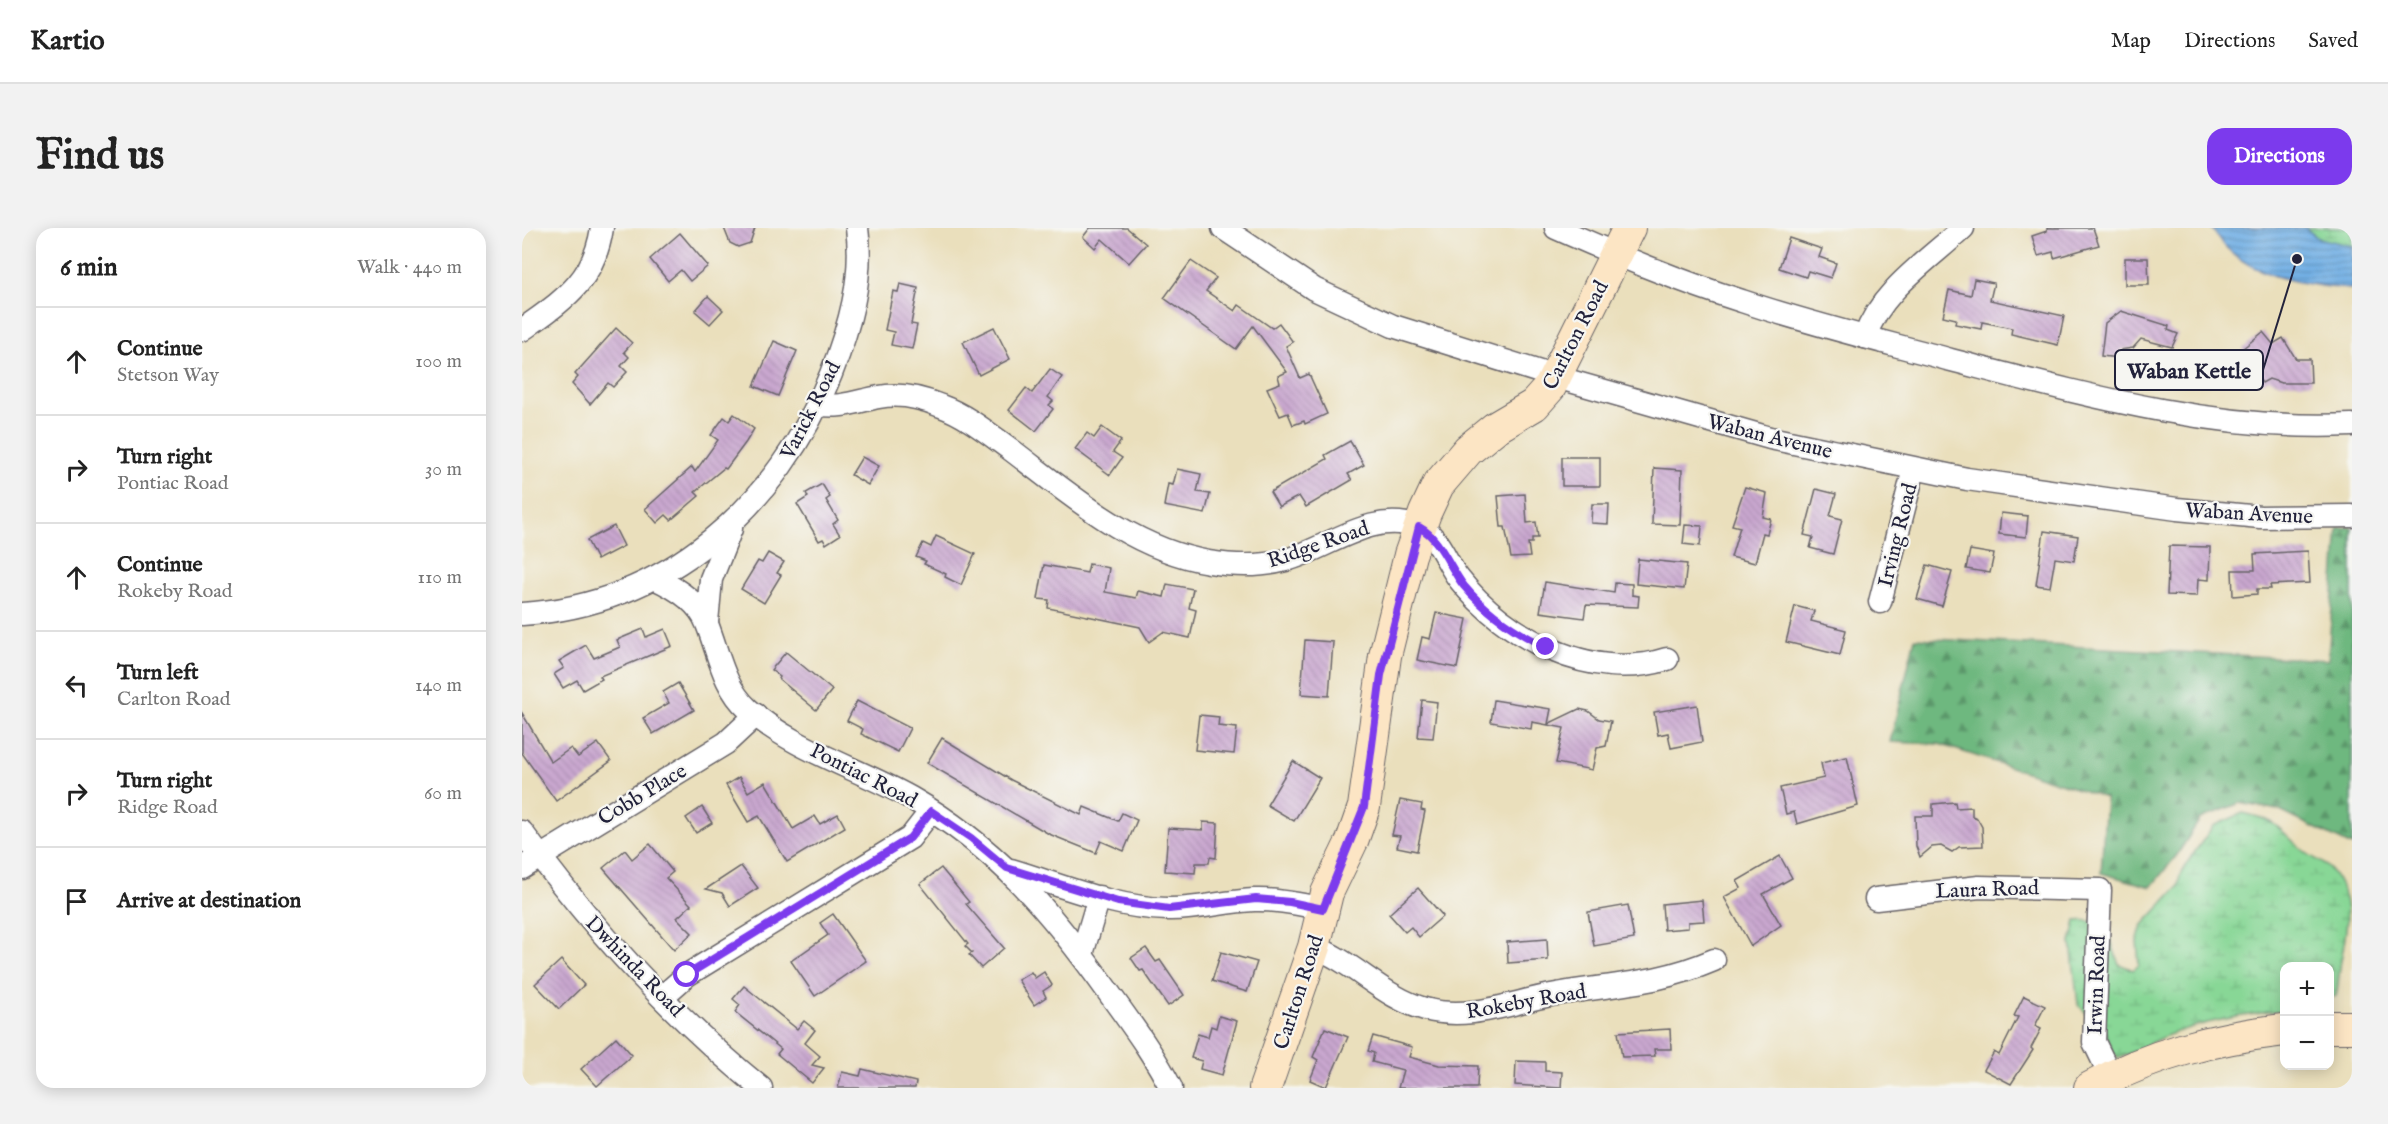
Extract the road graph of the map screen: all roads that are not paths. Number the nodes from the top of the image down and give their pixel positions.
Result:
1 (602, 228) edge
2 (857, 228) edge
3 (1223, 228) edge
4 (1556, 228) edge
5 (1963, 228) edge
6 (1622, 241) edge
7 (522, 330) edge
8 (1865, 337) junction
9 (1556, 377) junction
10 (818, 404) junction
11 (2352, 425) edge
12 (1914, 469) junction
13 (2352, 516) edge
14 (736, 520) junction
15 (1419, 527) junction
16 (654, 578) junction
17 (1880, 602) dead end
18 (522, 614) edge
19 (707, 622) junction
20 (1668, 659) dead end
21 (756, 715) junction
22 (931, 811) junction
23 (522, 832) edge
24 (531, 862) edge
25 (1007, 868) junction
26 (2100, 890) joint
27 (1099, 897) junction
28 (1876, 899) dead end
29 (1323, 909) junction
30 (1314, 947) junction
31 (1082, 954) junction
32 (1714, 960) dead end
33 (662, 997) junction
34 (2352, 1027) edge
35 (2334, 1028) edge
36 (2280, 1031) edge
37 (2100, 1082) edge
38 (761, 1088) edge
39 (1171, 1088) edge
40 (1265, 1088) edge

1 - 7 street
2 - 10 street, Varick Road
3 - 9 street, Waban Avenue
4 - 6 street
5 - 8 street
6 - 8 street
6 - 9 street, Carlton Road
8 - 11 street
9 - 12 street, Waban Avenue
9 - 15 street, Carlton Road
10 - 14 street, Varick Road
10 - 15 street, Ridge Road
12 - 13 street, Waban Avenue
12 - 17 street, Irving Road
14 - 16 street, Varick Road
14 - 19 street, Pontiac Road
15 - 20 street
15 - 29 street, Carlton Road
16 - 18 street, Varick Road
16 - 19 street, Pontiac Road
19 - 21 street, Pontiac Road
21 - 22 street, Pontiac Road
21 - 24 street, Cobb Place
22 - 25 street, Pontiac Road
22 - 33 street
23 - 24 street, Dwhinda Road
24 - 33 street, Dwhinda Road
25 - 27 street
25 - 31 street, Pontiac Road
26 - 28 street, Laura Road
26 - 37 street, Irwin Road
27 - 29 street
27 - 31 street
29 - 30 street, Carlton Road
30 - 32 street, Rokeby Road
30 - 40 street, Carlton Road
31 - 39 street, Pontiac Road
33 - 38 street, Dwhinda Road
34 - 35 street
36 - 37 street

